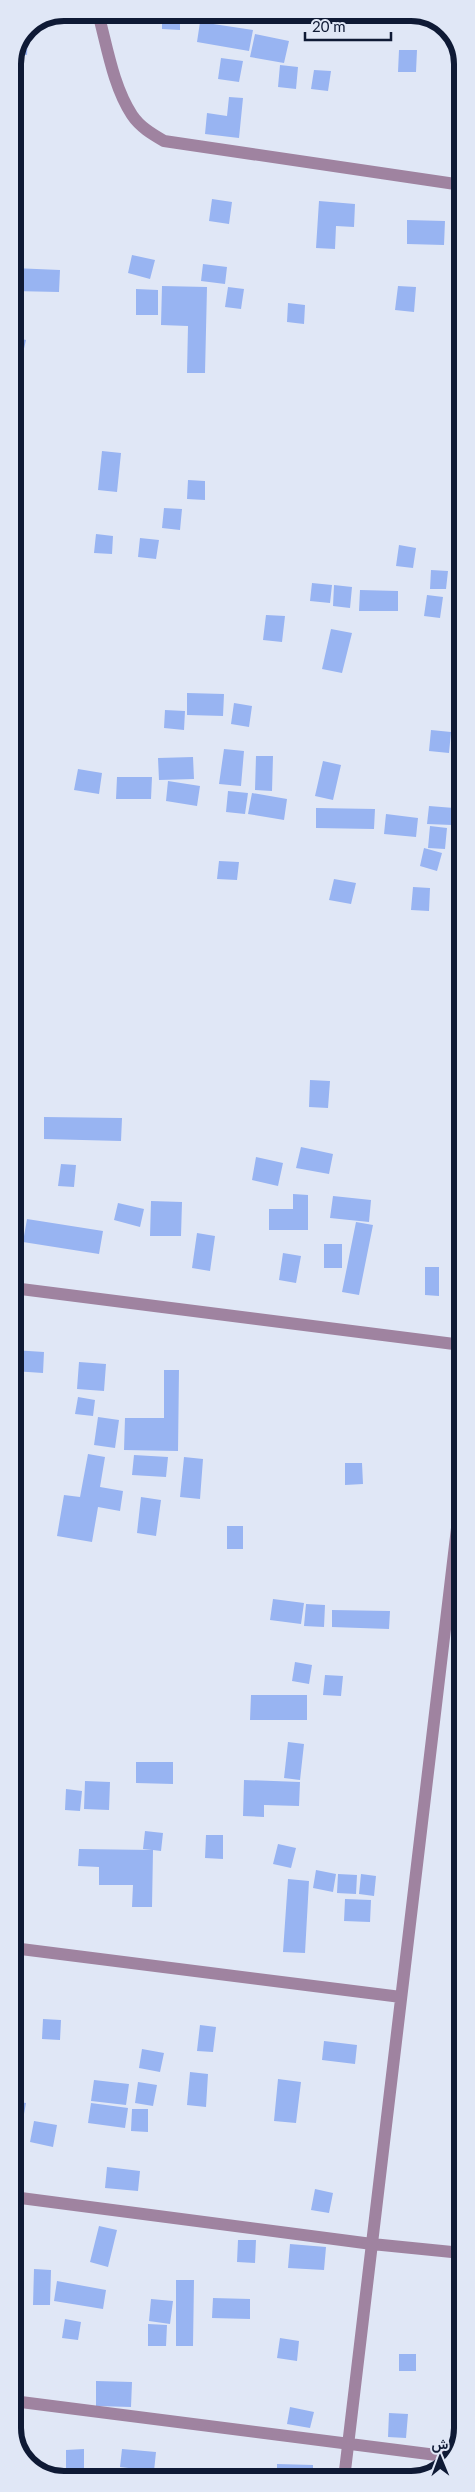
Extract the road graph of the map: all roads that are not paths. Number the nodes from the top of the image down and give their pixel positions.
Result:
1 (101, 21) edge
2 (453, 184) edge
3 (22, 1289) edge
4 (454, 1344) edge
5 (454, 1557) edge
6 (448, 1604) junction
7 (454, 1605) edge
8 (22, 1949) edge
9 (401, 1997) junction
10 (22, 2198) edge
11 (372, 2244) junction
12 (454, 2251) edge
13 (22, 2402) edge
14 (348, 2444) junction
15 (443, 2456) edge
16 (345, 2470) edge

1 - 2 street
3 - 4 street
5 - 6 street
6 - 7 street
6 - 9 street
8 - 9 street
9 - 11 street
10 - 11 street
11 - 12 street
11 - 14 street
13 - 14 street
14 - 15 street
14 - 16 street

